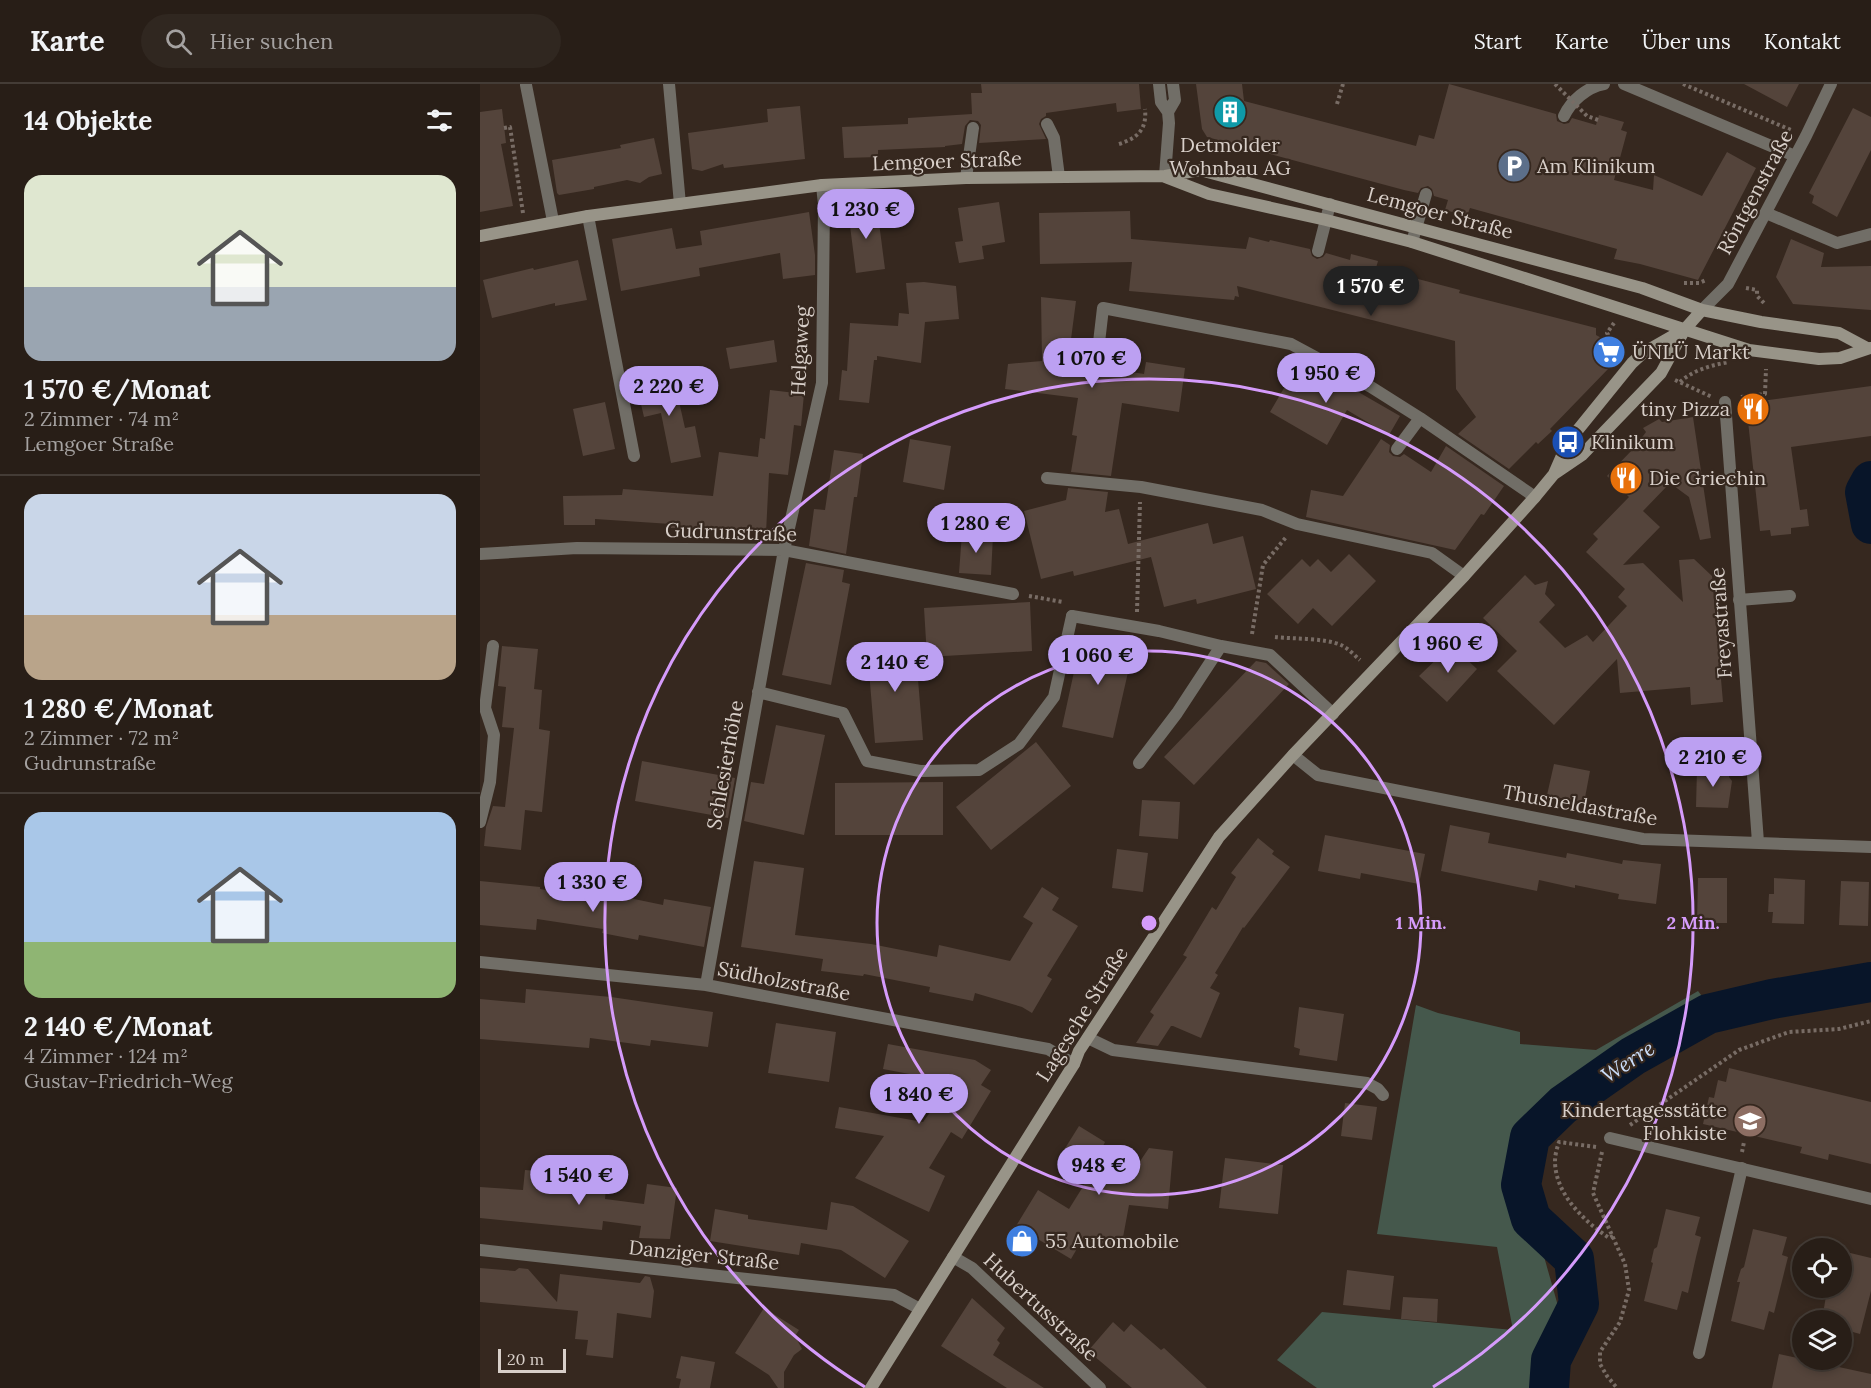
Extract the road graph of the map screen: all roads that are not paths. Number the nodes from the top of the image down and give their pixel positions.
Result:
1 (669, 84) edge
2 (1159, 84) edge
3 (1173, 84) edge
4 (1604, 84) edge
5 (1624, 84) edge
6 (1831, 84) edge
7 (526, 85) edge
8 (1168, 112) junction
9 (1564, 116) dead end
10 (1047, 124) dead end
11 (973, 128) dead end
12 (1795, 156) junction
13 (1165, 176) junction
14 (1059, 177) junction
15 (966, 178) junction
16 (822, 185) junction
17 (1426, 194) dead end
18 (680, 204) junction
19 (1330, 204) junction
20 (1766, 213) junction
21 (588, 216) junction
22 (1326, 220) junction
23 (553, 221) junction
24 (1418, 227) junction
25 (1871, 234) edge
26 (480, 236) edge
27 (1412, 243) junction
28 (1318, 251) dead end
29 (1702, 310) junction
30 (1685, 329) junction
31 (1869, 348) edge
32 (1098, 351) dead end
33 (1725, 402) road end
34 (1420, 418) junction
35 (1397, 449) dead end
36 (634, 456) dead end
37 (1554, 474) junction
38 (1047, 478) dead end
39 (1535, 497) junction
40 (784, 550) junction
41 (480, 554) edge
42 (1464, 576) junction
43 (1013, 594) dead end
44 (1790, 596) dead end
45 (1739, 600) junction
46 (494, 646) dead end
47 (1221, 646) junction
48 (758, 692) junction
49 (1333, 714) junction
50 (1293, 755) junction
51 (1139, 763) dead end
52 (480, 822) edge
53 (1758, 842) junction
54 (1871, 847) edge
55 (480, 962) edge
56 (706, 986) junction
57 (1088, 1038) junction
58 (1074, 1064) junction
59 (1383, 1095) dead end
60 (1610, 1138) dead end
61 (1742, 1168) junction
62 (1871, 1199) edge
63 (480, 1251) edge
64 (953, 1257) junction
65 (920, 1310) junction
66 (1700, 1353) dead end
67 (871, 1388) edge
68 (1100, 1388) edge

1 - 18 street
2 - 8 street
3 - 8 street
4 - 9 street
5 - 12 street
6 - 12 street, Röntgenstraße
7 - 23 street
8 - 13 street
10 - 14 street
11 - 15 street
12 - 20 street, Röntgenstraße
13 - 14 main road, Lemgoer Straße
13 - 19 main road, Lemgoer Straße
13 - 22 main road, Lemgoer Straße
14 - 15 main road, Lemgoer Straße
15 - 16 main road, Lemgoer Straße
16 - 18 main road, Lemgoer Straße
16 - 40 street, Helgaweg
17 - 24 street
18 - 21 main road, Lemgoer Straße
19 - 22 street
19 - 24 main road, Lemgoer Straße
20 - 25 street
20 - 29 street, Röntgenstraße
21 - 23 main road, Lemgoer Straße
21 - 36 street
22 - 27 main road, Lemgoer Straße
22 - 28 street
23 - 26 main road, Lemgoer Straße
24 - 27 street
24 - 29 main road, Lemgoer Straße
27 - 30 main road, Lemgoer Straße
29 - 30 main road, Lagesche Straße
29 - 31 main road, Lemgoer Straße
30 - 31 main road, Lemgoer Straße
30 - 37 main road, Lagesche Straße
30 - 37 main road, Lagesche Straße
32 - 34 street
33 - 45 street, Freyastraße
34 - 35 street
34 - 39 street
37 - 39 main road, Lagesche Straße
38 - 42 street
39 - 42 main road, Lagesche Straße
40 - 41 street, Gudrunstraße
40 - 43 street, Gudrunstraße
40 - 48 street, Schlesierhöhe
42 - 49 main road, Lagesche Straße
44 - 45 street
45 - 53 street, Freyastraße
46 - 52 street
47 - 48 street
47 - 49 street
47 - 51 street
48 - 56 street, Schlesierhöhe
49 - 50 main road, Lagesche Straße
50 - 53 street, Thusneldastraße
50 - 57 main road, Lagesche Straße
53 - 54 street, Thusneldastraße
55 - 56 street, Südholzstraße
56 - 58 street, Südholzstraße
57 - 58 main road, Lagesche Straße
57 - 59 street
58 - 64 main road, Lagesche Straße
60 - 61 street
61 - 62 street
61 - 66 street
63 - 65 street, Danziger Straße
64 - 65 main road, Lagesche Straße
64 - 68 street, Hubertusstraße
65 - 67 main road, Lagesche Straße

